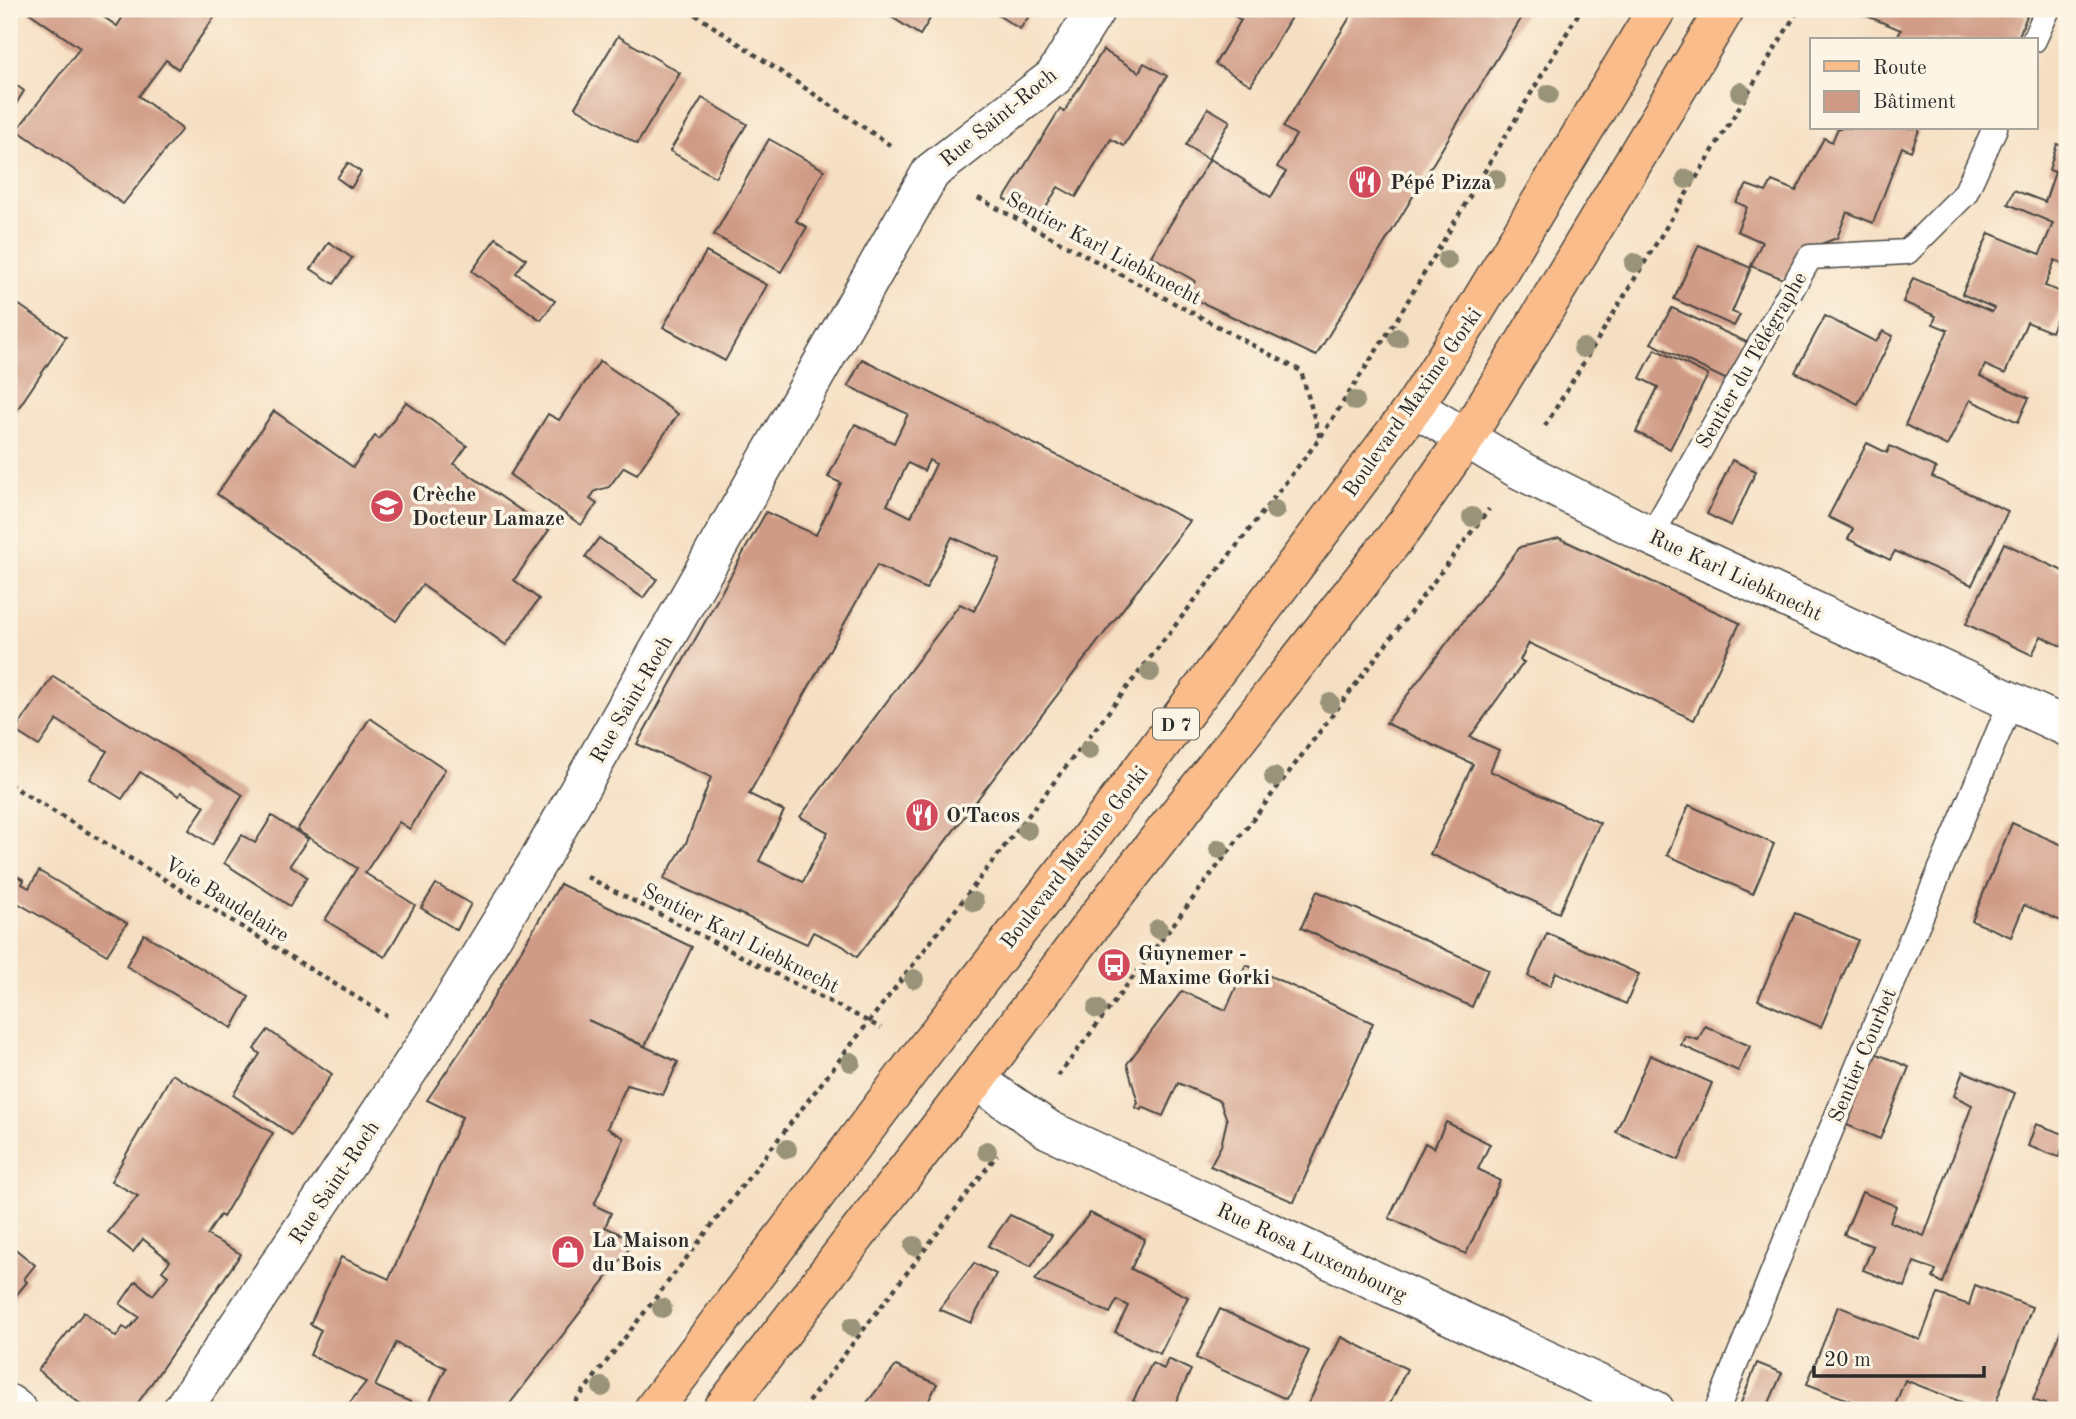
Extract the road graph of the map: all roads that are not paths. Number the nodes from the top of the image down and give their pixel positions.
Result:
1 (1096, 9) edge
2 (1657, 9) edge
3 (1725, 9) edge
4 (2048, 9) edge
5 (2035, 38) edge
6 (1994, 130) edge
7 (1414, 407) junction
8 (1465, 439) junction
9 (1651, 536) junction
10 (2011, 702) junction
11 (2067, 727) edge
12 (976, 1080) junction
13 (9, 1404) edge
14 (727, 1408) edge
15 (17, 1410) edge
16 (182, 1410) edge
17 (653, 1410) edge
18 (1655, 1410) edge
19 (1717, 1410) edge

1 - 16 street, Rue Saint-Roch
2 - 7 main road, Boulevard Maxime Gorki / D 7
3 - 8 main road, D 7
4 - 5 lane
6 - 9 lane, Sentier du Télégraphe
7 - 8 street, Rue Karl Liebknecht
7 - 17 main road, Boulevard Maxime Gorki / D 7
8 - 9 street, Rue Karl Liebknecht
8 - 12 main road, D 7
9 - 10 street, Rue Karl Liebknecht
10 - 11 street, Rue Karl Liebknecht
10 - 19 lane, Sentier Courbet
12 - 14 main road, D 7
12 - 18 street, Rue Rosa Luxembourg
13 - 15 street

